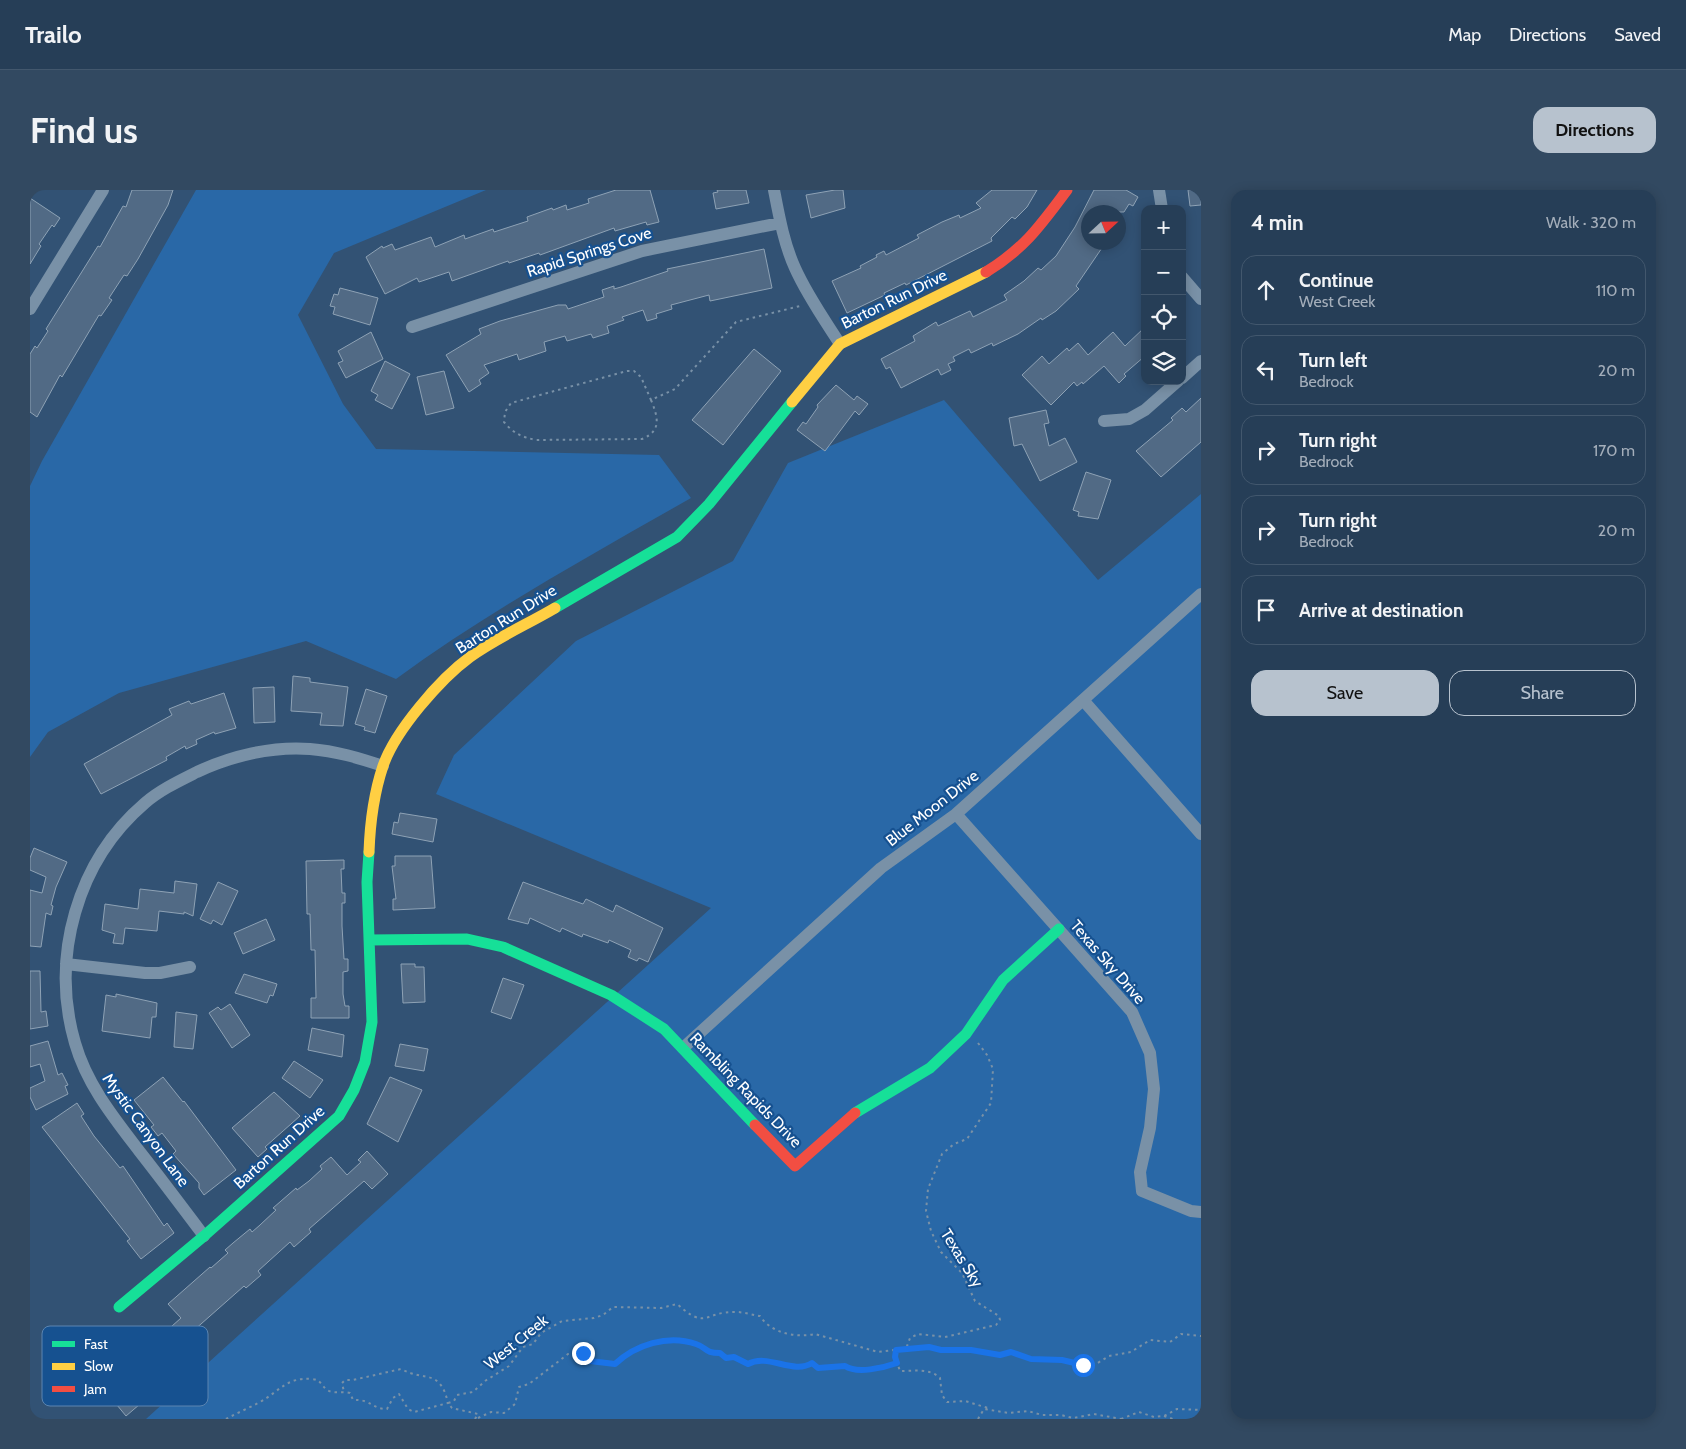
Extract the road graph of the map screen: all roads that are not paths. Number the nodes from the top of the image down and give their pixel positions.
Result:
1 (103, 190) edge
2 (774, 190) edge
3 (1067, 190) edge
4 (1159, 190) edge
5 (1161, 205) edge
6 (780, 223) junction
7 (1186, 282) edge
8 (1201, 299) edge
9 (30, 309) edge
10 (412, 327) dead end
11 (840, 344) junction
12 (1201, 361) edge
13 (1186, 374) edge
14 (1173, 385) edge
15 (1104, 421) dead end
16 (1200, 598) edge
17 (1083, 700) junction
18 (383, 766) junction
19 (956, 814) junction
20 (1201, 834) edge
21 (1059, 930) junction
22 (369, 940) junction
23 (66, 964) junction
24 (190, 966) dead end
25 (682, 1048) junction
26 (1201, 1212) edge
27 (204, 1236) junction
28 (119, 1308) dead end

1 - 9 street
2 - 6 street
3 - 11 street, Barton Run Drive
4 - 5 street
6 - 10 street, Rapid Springs Cove
6 - 11 street
7 - 8 street
11 - 18 street, Barton Run Drive
12 - 13 street
14 - 15 street
16 - 17 street, Blue Moon Drive
17 - 19 street, Blue Moon Drive
17 - 20 street
18 - 22 street, Barton Run Drive
18 - 23 street, Mystic Canyon Lane
19 - 21 street, Texas Sky Drive
19 - 25 street, Blue Moon Drive
21 - 25 street, Rambling Rapids Drive
21 - 26 street, Texas Sky Drive
22 - 25 street, Rambling Rapids Drive
22 - 27 street, Barton Run Drive
23 - 24 street
23 - 27 street, Mystic Canyon Lane
27 - 28 street, Barton Run Drive

